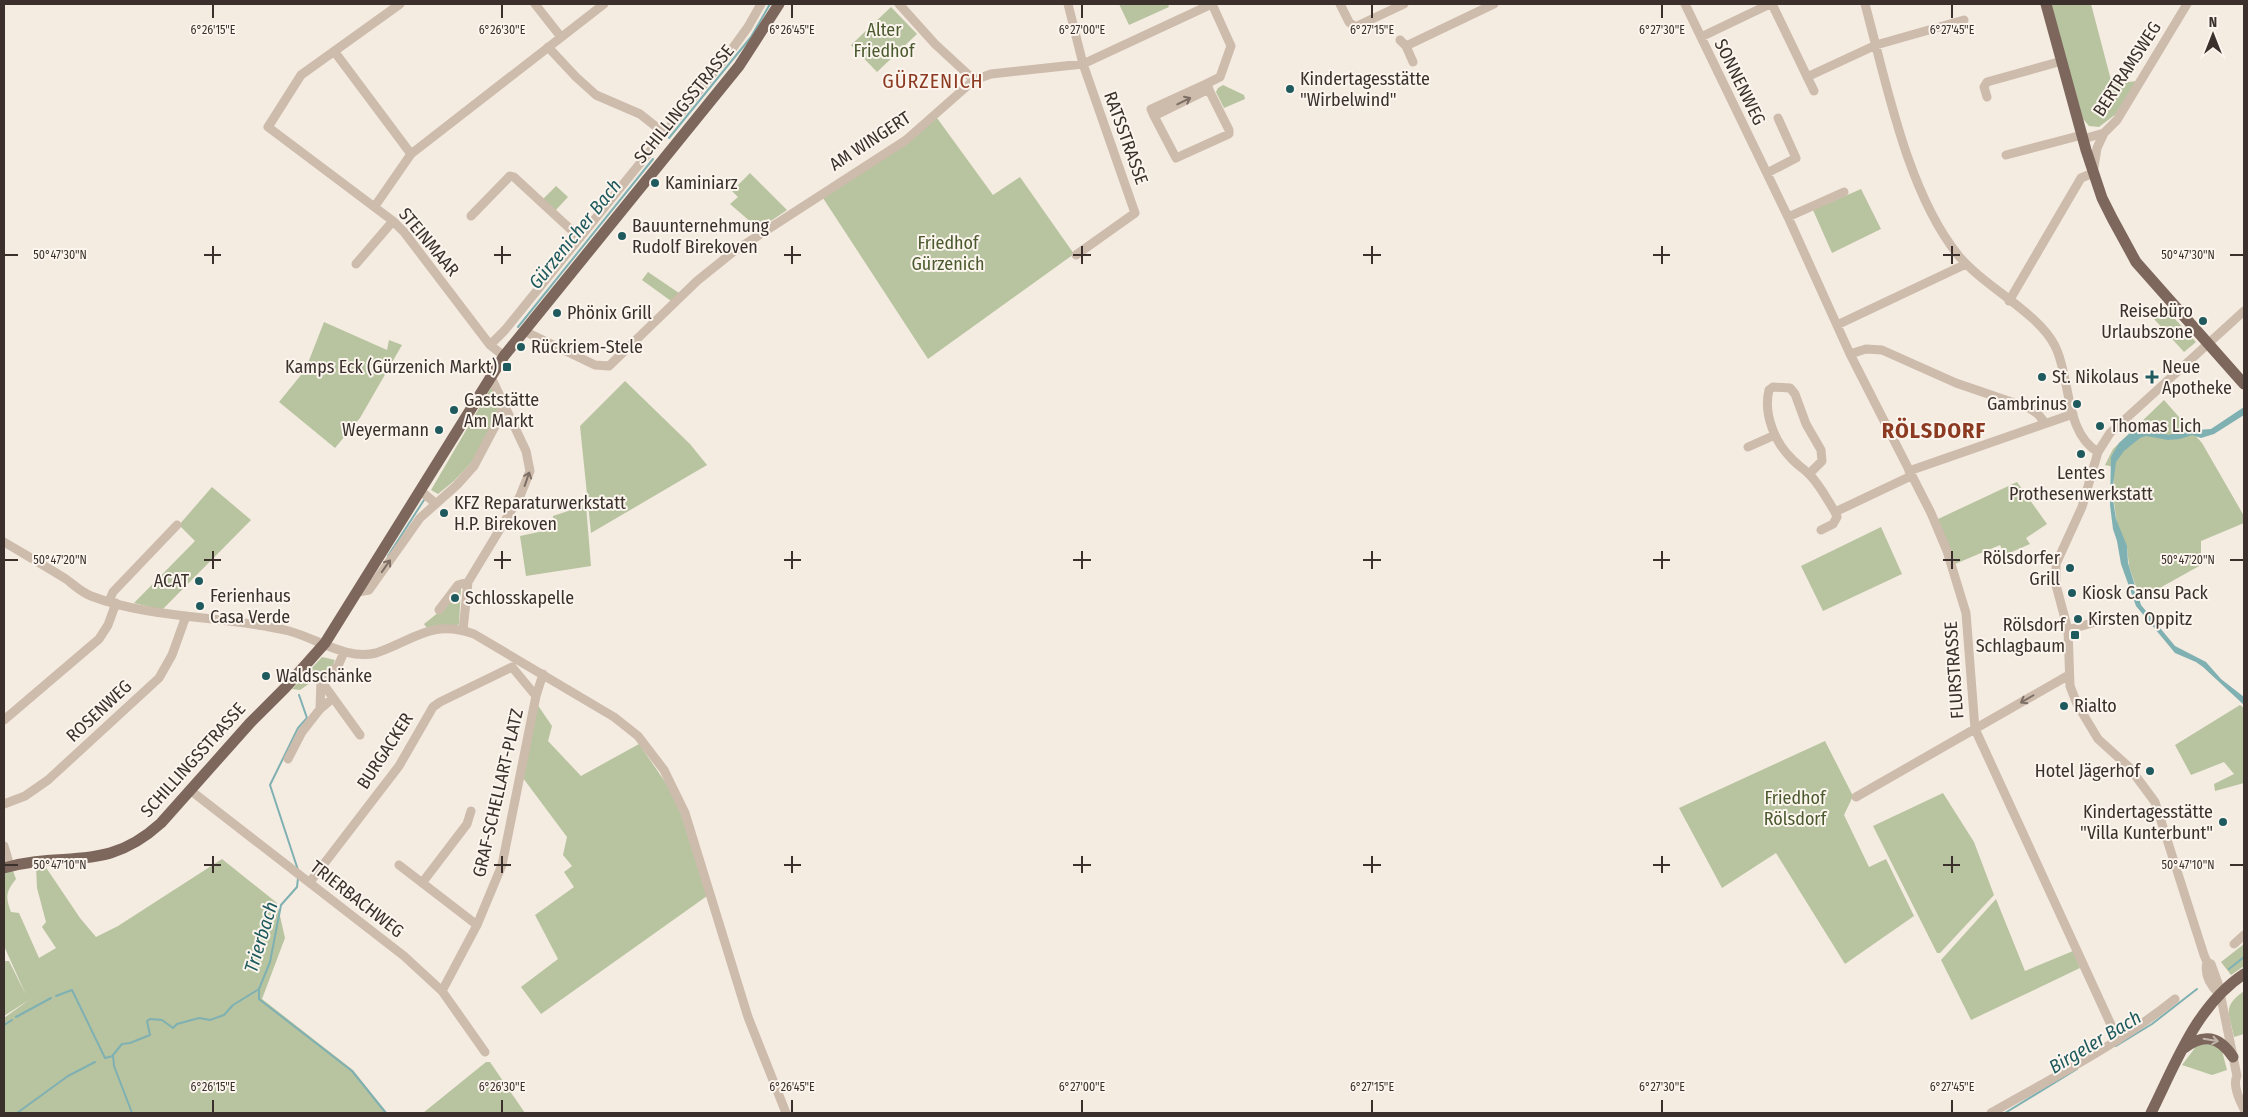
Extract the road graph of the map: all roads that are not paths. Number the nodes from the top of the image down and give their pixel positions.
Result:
1 (400, 4) edge
2 (535, 4) edge
3 (604, 4) edge
4 (761, 4) edge
5 (779, 4) edge
6 (899, 4) edge
7 (1068, 4) edge
8 (1212, 4) edge
9 (1340, 4) edge
10 (1404, 4) edge
11 (1494, 4) edge
12 (1685, 4) edge
13 (1771, 4) edge
14 (1865, 4) edge
15 (2046, 4) edge
16 (2187, 4) edge
17 (1964, 20) dead end
18 (561, 37) junction
19 (1701, 37) junction
20 (1876, 45) junction
21 (548, 47) junction
22 (334, 51) junction
23 (2062, 61) junction
24 (1413, 62) dead end
25 (1083, 64) junction
26 (1808, 77) junction
27 (974, 80) junction
28 (1208, 86) junction
29 (1814, 92) dead end
30 (1987, 97) dead end
31 (1778, 118) dead end
32 (664, 133) junction
33 (2104, 133) junction
34 (2082, 137) junction
35 (411, 154) junction
36 (2006, 155) dead end
37 (1767, 173) junction
38 (2093, 173) junction
39 (1844, 192) dead end
40 (375, 206) junction
41 (471, 216) dead end
42 (1788, 218) junction
43 (393, 221) junction
44 (580, 238) junction
45 (1076, 255) dead end
46 (356, 264) dead end
47 (1966, 264) junction
48 (2009, 300) junction
49 (2244, 310) edge
50 (1837, 325) junction
51 (524, 332) junction
52 (2209, 344) junction
53 (490, 345) junction
54 (1850, 354) junction
55 (504, 356) junction
56 (491, 376) junction
57 (2244, 384) edge
58 (504, 401) junction
59 (2073, 414) junction
60 (2045, 423) junction
61 (1774, 435) junction
62 (1748, 447) dead end
63 (2098, 452) junction
64 (1910, 473) junction
65 (1809, 474) junction
66 (421, 491) junction
67 (435, 503) junction
68 (1836, 512) junction
69 (177, 525) dead end
70 (1821, 530) dead end
71 (4, 542) edge
72 (468, 582) junction
73 (358, 592) junction
74 (112, 602) junction
75 (439, 610) dead end
76 (186, 616) junction
77 (2109, 618) dead end
78 (463, 630) junction
79 (2068, 630) junction
80 (325, 643) junction
81 (344, 652) junction
82 (543, 674) junction
83 (2069, 675) junction
84 (319, 683) junction
85 (536, 696) junction
86 (333, 698) junction
87 (320, 709) junction
88 (4, 720) edge
89 (1975, 728) junction
90 (360, 735) dead end
91 (288, 759) dead end
92 (190, 790) junction
93 (1856, 798) dead end
94 (4, 804) edge
95 (471, 811) dead end
96 (4, 846) edge
97 (399, 865) dead end
98 (7, 867) edge
99 (310, 882) junction
100 (422, 883) junction
101 (477, 925) junction
102 (2244, 935) edge
103 (2234, 944) dead end
104 (2244, 974) edge
105 (442, 991) junction
106 (2219, 994) junction
107 (2175, 999) dead end
108 (2118, 1040) junction
109 (2184, 1048) junction
110 (485, 1052) dead end
111 (2233, 1057) junction
112 (2239, 1071) edge
113 (2244, 1095) edge
114 (2244, 1107) edge
115 (786, 1113) edge
116 (1991, 1113) edge
117 (2151, 1113) edge

1 - 22 street
2 - 18 street
3 - 18 street
4 - 32 street, SCHILLINGSSTRASSE
5 - 51 main road, SCHILLINGSSTRASSE
6 - 27 street
7 - 25 street, RATSSTRASSE
8 - 25 street, AM WINGERT
8 - 28 street
9 - 10 street
11 - 24 street
12 - 19 street, SONNENWEG
13 - 19 street
13 - 26 street
14 - 20 street
15 - 23 main road
16 - 33 street, BERTRAMSWEG
17 - 20 street
18 - 21 street
19 - 37 street, SONNENWEG
20 - 26 street
20 - 47 street
21 - 32 street
21 - 35 street
22 - 35 street
22 - 40 street, STEINMAAR
23 - 30 street
23 - 34 main road
25 - 27 street, AM WINGERT
25 - 45 street, RATSSTRASSE
26 - 29 street
27 - 51 street, AM WINGERT
28 - 28 street
31 - 37 street, SONNENWEG
32 - 44 street, SCHILLINGSSTRASSE
33 - 34 street, BERTRAMSWEG
33 - 38 street
34 - 36 street, BERTRAMSWEG
34 - 38 main road
35 - 40 street
37 - 42 street, SONNENWEG
38 - 48 street
38 - 52 main road
39 - 42 street
40 - 43 street, STEINMAAR
41 - 44 street
42 - 50 street, SONNENWEG
43 - 46 street
43 - 53 street, STEINMAAR
44 - 53 street, SCHILLINGSSTRASSE
47 - 48 street
47 - 50 street
48 - 59 street
49 - 52 street
50 - 54 street, FLURSTRASSE
51 - 55 main road, SCHILLINGSSTRASSE
52 - 57 main road
52 - 63 street
53 - 55 street, STEINMAAR
54 - 60 street
54 - 64 street, FLURSTRASSE
55 - 56 main road, SCHILLINGSSTRASSE
56 - 58 street
56 - 66 main road, SCHILLINGSSTRASSE
58 - 67 street, SCHILLINGSSTRASSE
72 -> 58 street
59 - 60 street
59 - 63 street
60 - 64 street
61 - 62 street
61 - 65 street
61 - 65 street
63 - 79 street
64 - 68 street
64 - 89 street, FLURSTRASSE
65 - 68 street
66 - 67 street
66 - 73 main road, SCHILLINGSSTRASSE
73 -> 67 street, SCHILLINGSSTRASSE
68 - 70 street
69 - 74 street
71 - 74 street
72 - 75 street
72 - 78 street
73 - 80 main road, SCHILLINGSSTRASSE
74 - 76 street
74 - 88 street
76 - 80 street
76 - 94 street, ROSENWEG
77 - 79 street
78 - 81 street
78 - 82 street
79 - 83 street
80 - 81 street
80 - 92 main road, SCHILLINGSSTRASSE
81 - 84 street
82 - 85 street, GRAF-SCHELLART-PLATZ
82 - 115 street
83 -> 89 street
83 - 106 street
84 - 86 street
84 - 87 street
85 - 99 street, BURGACKER
85 - 101 street, GRAF-SCHELLART-PLATZ
86 - 87 street
86 - 90 street
87 - 91 street
89 - 93 street
89 - 108 street, FLURSTRASSE
92 - 98 main road, SCHILLINGSSTRASSE
92 - 99 street, TRIERBACHWEG
95 - 100 street, GRAF-SCHELLART-PLATZ
96 - 98 street
97 - 100 street
99 - 105 street, TRIERBACHWEG
100 - 101 street
101 - 105 street, GRAF-SCHELLART-PLATZ
102 - 103 street
104 - 106 main road
105 - 110 street, TRIERBACHWEG
106 - 109 main road
106 - 111 street
107 - 108 street
108 - 116 street
109 -> 111 main road
109 - 117 main road
111 - 112 street
112 - 113 street
112 - 114 street

